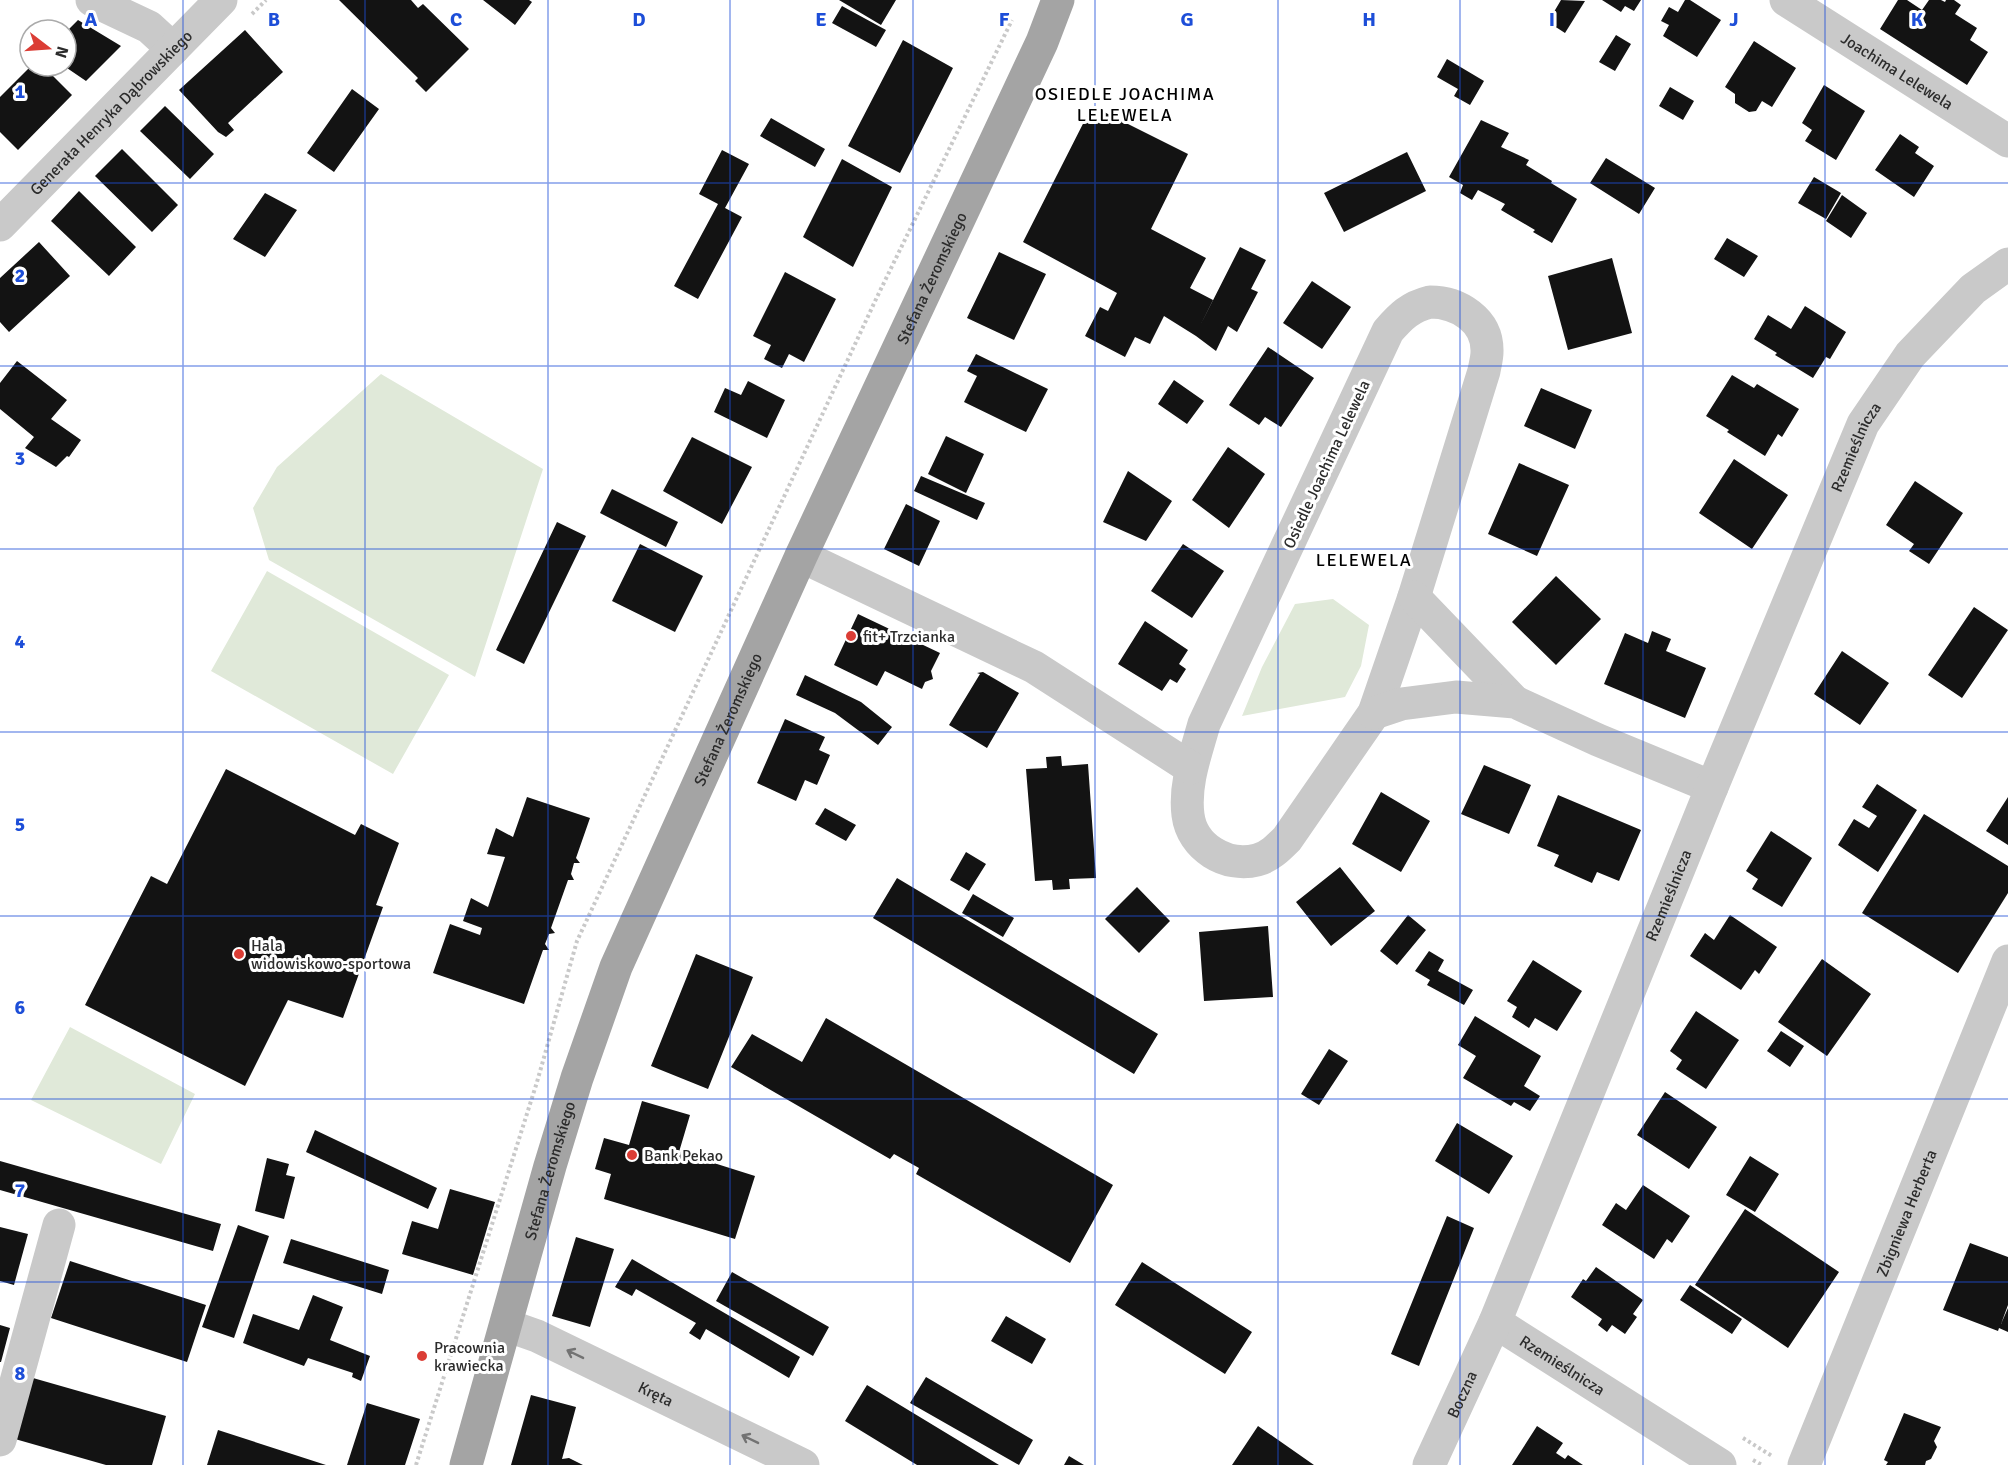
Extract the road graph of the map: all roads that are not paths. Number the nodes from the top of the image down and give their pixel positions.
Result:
1 (92, 0) edge
2 (221, 0) edge
3 (1058, 0) edge
4 (1786, 0) edge
5 (172, 49) junction
6 (2008, 141) edge
7 (0, 225) edge
8 (2008, 264) edge
9 (801, 556) junction
10 (1414, 597) junction
11 (1515, 702) junction
12 (1374, 713) junction
13 (1191, 768) junction
14 (1712, 787) junction
15 (2008, 961) edge
16 (58, 1225) dead end
17 (1495, 1322) junction
18 (507, 1325) junction
19 (0, 1440) edge
20 (466, 1465) edge
21 (803, 1465) edge
22 (1429, 1465) edge
23 (1720, 1465) edge
24 (1804, 1465) edge

1 - 5 street
2 - 5 street, Generała Henryka Dąbrowskiego
3 - 9 main road, Stefana Żeromskiego
4 - 6 street, Joachima Lelewela
5 - 7 street, Generała Henryka Dąbrowskiego
8 - 14 street, Rzemieślnicza
9 - 13 street
9 - 18 main road, Stefana Żeromskiego
10 - 11 street
10 - 12 street, Osiedle Joachima Lelewela
10 - 13 street, Osiedle Joachima Lelewela
11 - 12 street
11 - 14 street
12 - 13 street, Osiedle Joachima Lelewela
14 - 17 street, Rzemieślnicza
15 - 24 street, Zbigniewa Herberta
16 - 19 street
17 - 22 street, Boczna
17 - 23 street, Rzemieślnicza
18 - 20 main road, Stefana Żeromskiego
21 -> 18 street, Kręta

